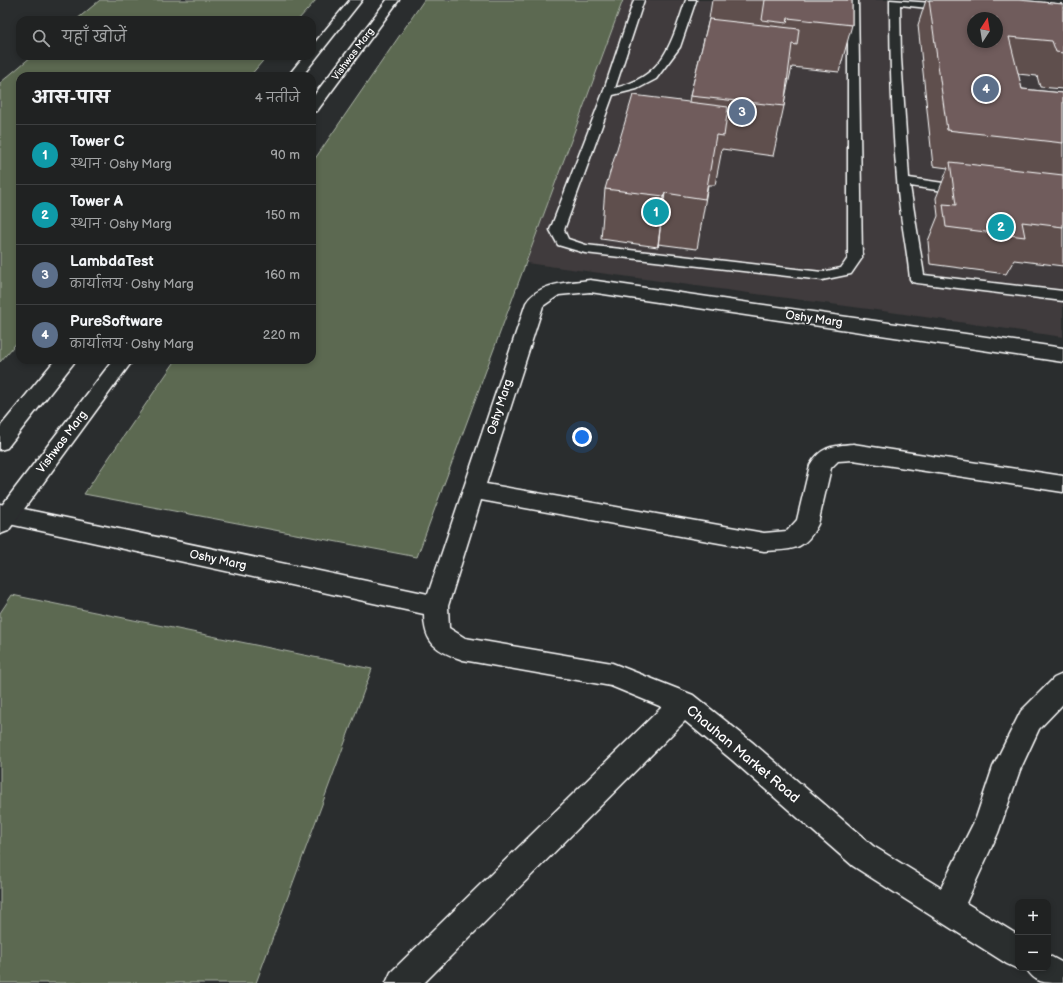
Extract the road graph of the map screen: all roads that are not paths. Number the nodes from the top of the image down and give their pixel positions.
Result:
1 (356, 0) edge
2 (393, 0) edge
3 (639, 0) edge
4 (691, 0) edge
5 (849, 0) edge
6 (853, 0) edge
7 (895, 1) edge
8 (956, 8) edge
9 (316, 51) edge
10 (309, 60) edge
11 (298, 72) edge
12 (608, 93) junction
13 (316, 103) edge
14 (903, 181) junction
15 (979, 192) edge
16 (1063, 296) edge
17 (1063, 356) edge
18 (63, 364) edge
19 (120, 364) edge
20 (0, 442) edge
21 (1063, 484) edge
22 (473, 490) junction
23 (2, 518) edge
24 (436, 606) junction
25 (1063, 686) edge
26 (684, 704) junction
27 (947, 909) junction
28 (1015, 951) edge
29 (1047, 971) edge
30 (1063, 981) edge
31 (402, 983) edge

1 - 9 street
2 - 13 street, Vishwas Marg
3 - 12 lane
4 - 12 lane
5 - 6 lane
6 - 12 lane
7 - 8 lane
7 - 14 lane
10 - 11 street
14 - 15 lane
14 - 16 lane
17 - 22 street, Oshy Marg
18 - 20 street
19 - 23 street, Vishwas Marg
21 - 22 street
22 - 24 street, Oshy Marg
23 - 24 street, Oshy Marg
24 - 26 street, Chauhan Market Road
25 - 27 street
26 - 27 street, Chauhan Market Road
26 - 31 street
27 - 28 street, Chauhan Market Road
29 - 30 street

